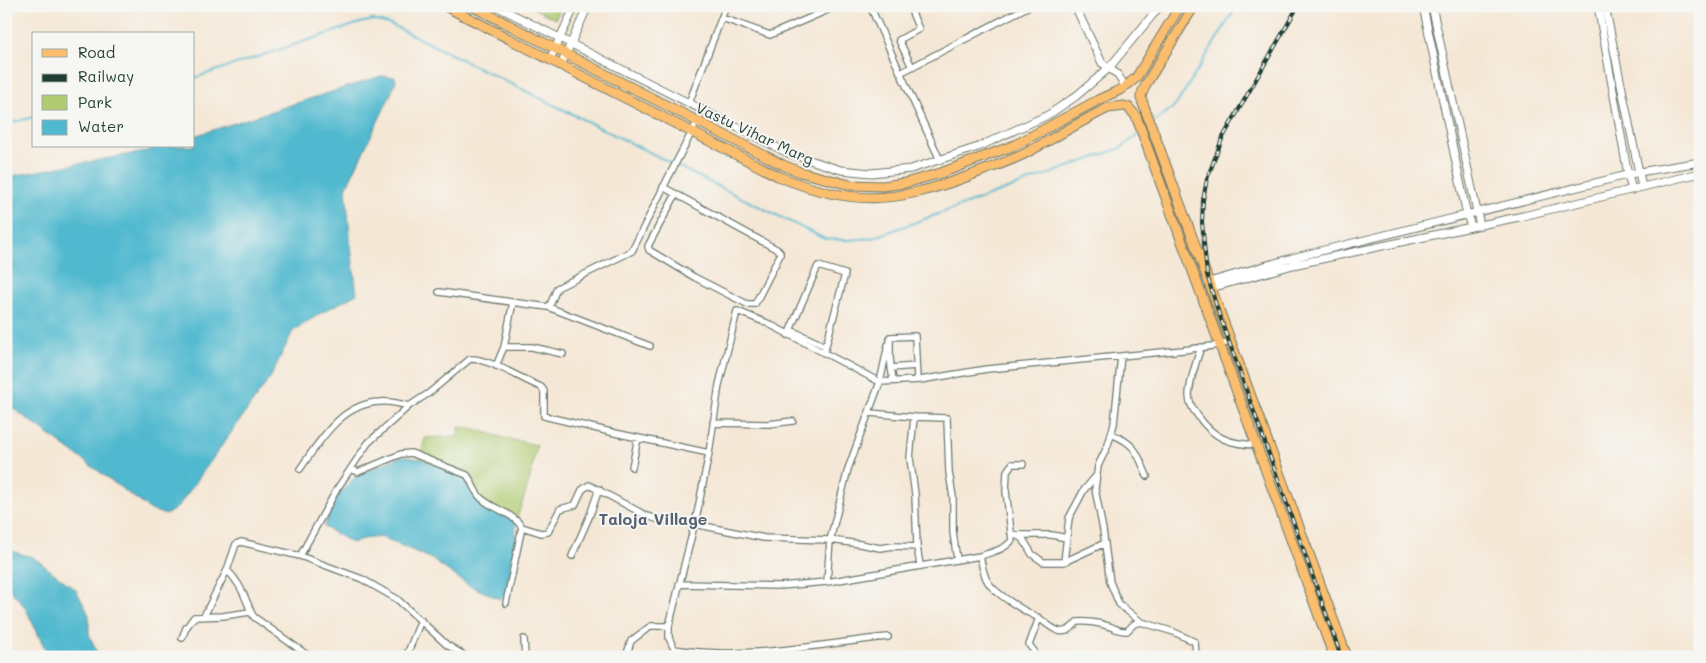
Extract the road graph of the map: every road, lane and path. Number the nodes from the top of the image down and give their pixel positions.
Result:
1 (445, 6) edge
2 (472, 6) edge
3 (496, 6) edge
4 (575, 6) edge
5 (588, 6) edge
6 (726, 6) edge
7 (837, 6) edge
8 (870, 6) edge
9 (909, 6) edge
10 (1029, 6) edge
11 (1076, 6) edge
12 (1160, 6) edge
13 (1180, 6) edge
14 (1194, 6) edge
15 (1423, 6) edge
16 (1432, 6) edge
17 (1598, 6) edge
18 (1605, 6) edge
19 (823, 9) edge
20 (722, 18) junction
21 (560, 38) junction
22 (571, 44) junction
23 (555, 49) junction
24 (566, 54) junction
25 (550, 60) junction
26 (561, 65) junction
27 (912, 66) junction
28 (1109, 68) junction
29 (900, 73) junction
30 (1125, 87) junction
31 (1141, 97) junction
32 (689, 103) junction
33 (1126, 107) junction
34 (698, 122) junction
35 (692, 132) junction
36 (940, 160) junction
37 (1700, 162) edge
38 (1639, 172) junction
39 (1700, 173) edge
40 (1628, 175) junction
41 (663, 187) junction
42 (1642, 187) junction
43 (1632, 190) junction
44 (676, 194) junction
45 (1478, 212) junction
46 (1467, 215) junction
47 (1480, 224) junction
48 (1471, 226) junction
49 (1210, 285) junction
50 (439, 292) dead end
51 (513, 302) junction
52 (548, 307) junction
53 (790, 332) junction
54 (1231, 341) junction
55 (888, 345) dead end
56 (1220, 345) junction
57 (650, 346) dead end
58 (826, 346) junction
59 (504, 347) junction
60 (1201, 347) junction
61 (824, 353) junction
62 (563, 354) dead end
63 (1121, 356) junction
64 (496, 366) junction
65 (916, 366) junction
66 (891, 368) junction
67 (917, 380) junction
68 (893, 381) junction
69 (880, 382) junction
70 (408, 406) junction
71 (870, 413) junction
72 (914, 417) junction
73 (793, 421) dead end
74 (713, 423) junction
75 (1111, 434) junction
76 (638, 438) junction
77 (1257, 445) junction
78 (709, 453) junction
79 (1023, 464) dead end
80 (632, 467) dead end
81 (300, 468) dead end
82 (350, 469) junction
83 (1097, 474) junction
84 (1147, 476) dead end
85 (599, 489) junction
86 (694, 524) junction
87 (522, 527) junction
88 (1013, 534) junction
89 (1066, 538) junction
90 (830, 540) junction
91 (1105, 543) junction
92 (917, 547) junction
93 (300, 556) junction
94 (572, 556) dead end
95 (980, 556) junction
96 (957, 560) junction
97 (1064, 562) junction
98 (920, 565) junction
99 (227, 570) junction
100 (827, 582) junction
101 (679, 584) junction
102 (506, 603) dead end
103 (250, 612) junction
104 (204, 616) junction
105 (1039, 618) junction
106 (420, 620) junction
107 (1141, 622) junction
108 (669, 626) junction
109 (888, 637) dead end
110 (182, 638) dead end
111 (524, 638) dead end
112 (674, 649) junction
113 (778, 650) junction
114 (310, 657) edge
115 (406, 657) edge
116 (467, 657) edge
117 (525, 657) edge
118 (626, 657) edge
119 (678, 657) edge
120 (780, 657) edge
121 (1035, 657) edge
122 (1196, 657) edge
123 (1334, 657) edge
124 (1347, 657) edge

1 - 25 main road
2 - 23 main road, Vastu Vihar Marg
3 - 21 street
4 - 21 street
5 - 22 street
6 - 20 street
7 - 19 street
8 - 29 street
9 - 27 street
10 - 27 street
11 - 28 street
12 - 28 street
13 - 30 main road
14 - 31 main road
15 - 46 street
16 - 45 street
17 - 40 street
18 - 38 street
19 - 20 street
20 - 32 street
21 - 22 street
21 - 23 street
22 - 24 street
22 - 32 street
23 - 24 main road, Vastu Vihar Marg
23 - 25 street
24 - 26 street
24 - 34 main road, Vastu Vihar Marg
25 - 26 main road
26 - 35 main road
27 - 29 street
28 - 30 street
28 - 36 street
29 - 36 street
30 - 31 main road
30 - 33 main road
30 - 34 main road, Vastu Vihar Marg
31 - 33 main road
31 - 49 main road
32 - 36 street
33 - 35 main road
33 - 56 main road
34 - 35 street
35 - 41 street
37 - 38 street
38 - 40 street
38 - 42 street
39 - 42 street
40 - 43 street
40 - 45 street
41 - 44 street
41 - 52 street
42 - 43 street
43 - 47 street
44 - 44 street
45 - 46 street
45 - 47 street
46 - 48 street
46 - 49 street
47 - 48 street
48 - 49 street
49 - 54 main road
50 - 51 street
51 - 52 street
51 - 59 street
52 - 57 street
53 - 58 street
53 - 58 street
53 - 61 street
53 - 74 street
54 - 56 street
54 - 124 main road
55 - 69 street
56 - 60 street
56 - 77 main road
58 - 61 street
59 - 62 street
59 - 64 street
60 - 63 street
60 - 77 street
61 - 69 street
63 - 67 street
63 - 75 street
64 - 70 street
64 - 76 street
65 - 66 street
65 - 66 street
65 - 67 street
66 - 68 street
67 - 68 street
68 - 69 street
69 - 71 street
70 - 81 street
70 - 82 street
71 - 72 street
71 - 90 street
72 - 92 street
72 - 96 street
73 - 74 street
74 - 78 street
75 - 83 street
75 - 84 street
76 - 78 street
76 - 80 street
77 - 123 main road
78 - 86 street
79 - 88 street
82 - 87 street
82 - 93 street
83 - 89 street
83 - 91 street
85 - 86 street
85 - 87 street
85 - 94 street
86 - 90 street
86 - 101 street
87 - 102 street
88 - 89 street
88 - 95 street
88 - 97 street
89 - 97 street
90 - 92 street
90 - 100 street
91 - 97 street
91 - 107 street
92 - 98 street
93 - 99 street
93 - 106 street
95 - 96 street
95 - 105 street
96 - 98 street
98 - 100 street
99 - 103 street
99 - 104 street
100 - 101 street
101 - 108 street
103 - 104 street
103 - 114 street
104 - 110 street
105 - 107 street
105 - 121 street
106 - 115 street
106 - 116 street
107 - 122 street
108 - 112 street
108 - 118 street
109 - 113 street
111 - 117 street
112 - 113 street
112 - 119 street
113 - 120 street

